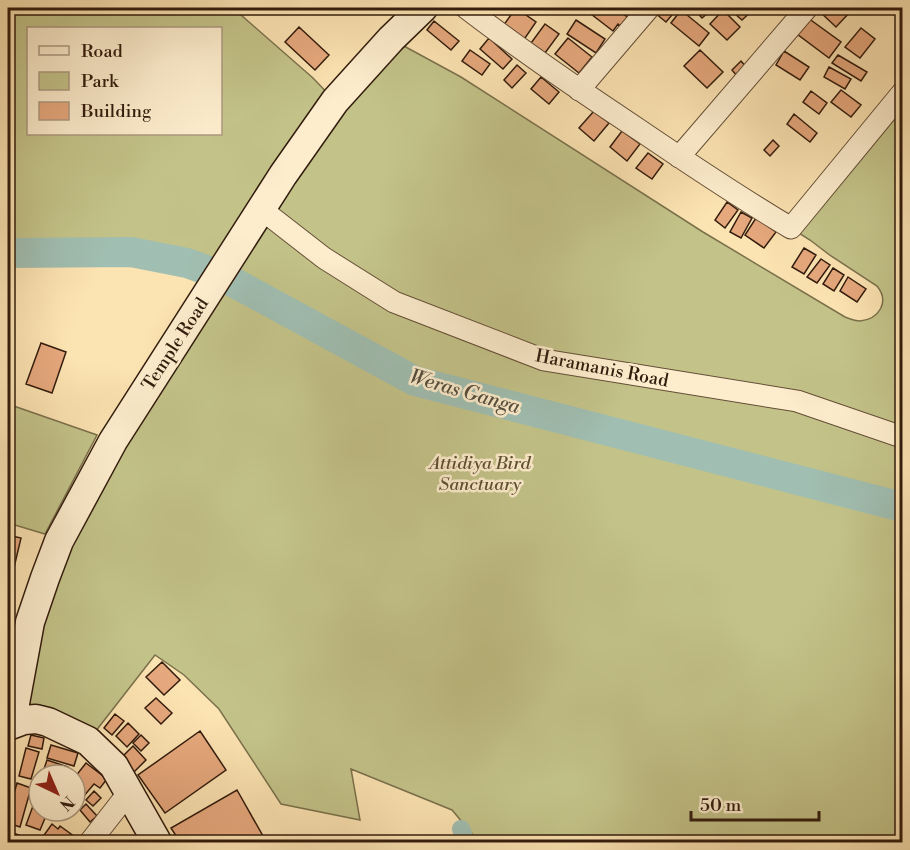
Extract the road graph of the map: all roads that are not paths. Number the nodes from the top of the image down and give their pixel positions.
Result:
1 (423, 8) edge
2 (466, 8) edge
3 (649, 8) edge
4 (807, 8) edge
5 (579, 90) junction
6 (903, 93) edge
7 (679, 157) junction
8 (258, 215) junction
9 (903, 437) edge
10 (9, 726) edge
11 (129, 792) junction
12 (90, 843) edge
13 (157, 843) edge

1 - 8 street, Temple Road
2 - 5 street
3 - 5 street
4 - 7 street
5 - 7 street
6 - 7 street
8 - 9 street, Haramanis Road
8 - 10 street, Temple Road
10 - 11 street
11 - 12 street
11 - 13 street

